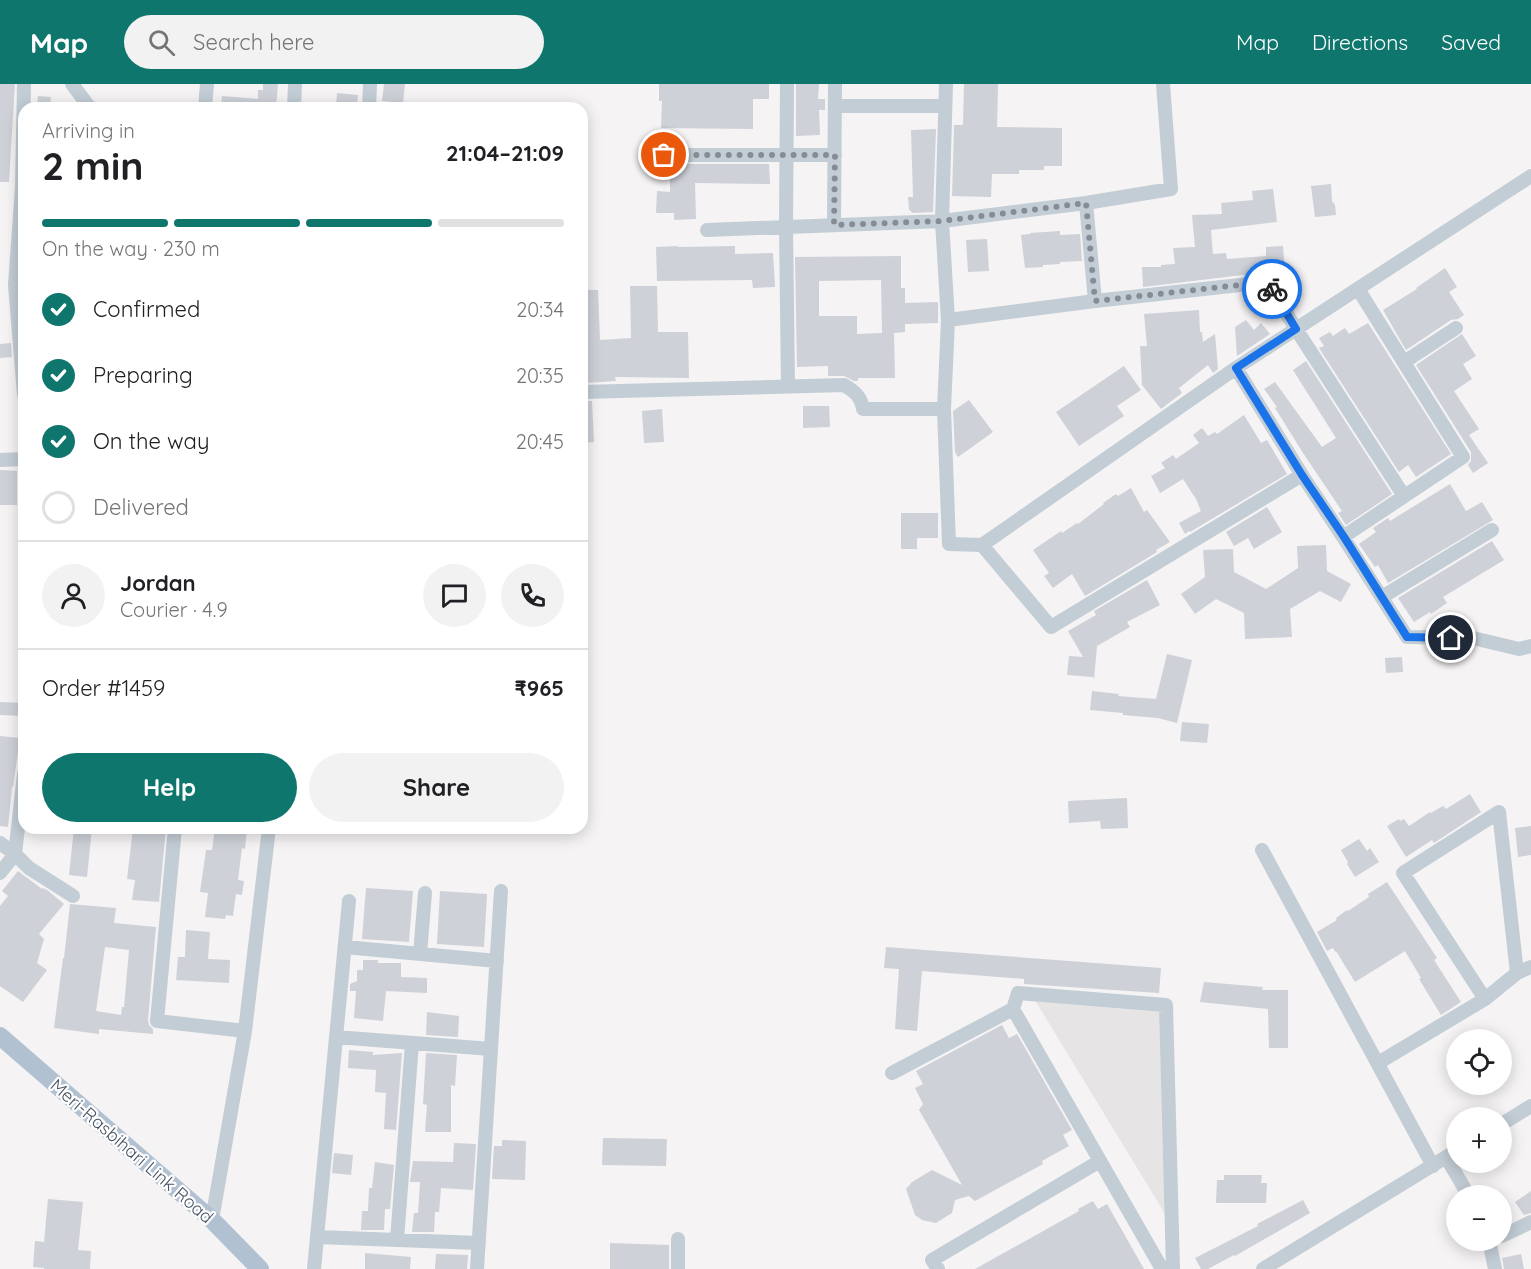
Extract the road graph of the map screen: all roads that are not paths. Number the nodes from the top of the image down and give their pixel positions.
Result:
1 (24, 84) edge
2 (72, 84) edge
3 (207, 84) edge
4 (295, 84) edge
5 (370, 84) edge
6 (787, 84) edge
7 (835, 84) edge
8 (946, 84) edge
9 (1164, 84) edge
10 (24, 102) edge
11 (86, 102) edge
12 (206, 102) edge
13 (294, 102) edge
14 (369, 102) edge
15 (835, 106) junction
16 (945, 106) junction
17 (664, 155) dead end
18 (835, 155) junction
19 (786, 156) junction
20 (1531, 177) edge
21 (1086, 203) junction
22 (942, 221) junction
23 (834, 225) junction
24 (786, 227) junction
25 (707, 230) dead end
26 (18, 243) edge
27 (1358, 289) junction
28 (1095, 301) junction
29 (948, 320) junction
30 (18, 322) edge
31 (1456, 328) dead end
32 (1296, 329) junction
33 (1404, 362) junction
34 (1236, 368) junction
35 (788, 386) junction
36 (588, 392) edge
37 (944, 409) junction
38 (18, 459) edge
39 (0, 460) edge
40 (1302, 475) junction
41 (1404, 496) junction
42 (1492, 530) dead end
43 (1344, 537) junction
44 (982, 545) junction
45 (1382, 597) junction
46 (1531, 646) edge
47 (18, 827) edge
48 (174, 834) edge
49 (267, 834) edge
50 (0, 843) edge
51 (1262, 850) dead end
52 (15, 854) junction
53 (0, 873) edge
54 (501, 891) dead end
55 (425, 893) dead end
56 (73, 896) dead end
57 (349, 901) dead end
58 (345, 947) junction
59 (420, 954) junction
60 (497, 961) junction
61 (1531, 967) edge
62 (1517, 973) junction
63 (1485, 999) junction
64 (1013, 1008) junction
65 (245, 1031) junction
66 (0, 1036) edge
67 (336, 1036) junction
68 (412, 1043) junction
69 (491, 1049) junction
70 (1378, 1063) junction
71 (892, 1073) dead end
72 (1531, 1106) edge
73 (1512, 1118) edge
74 (1446, 1157) edge
75 (1100, 1161) junction
76 (1433, 1166) junction
77 (212, 1220) junction
78 (1531, 1222) edge
79 (1512, 1231) edge
80 (317, 1237) junction
81 (678, 1239) dead end
82 (397, 1240) junction
83 (479, 1243) junction
84 (1494, 1251) edge
85 (260, 1269) edge
86 (314, 1269) edge
87 (477, 1269) edge
88 (678, 1269) edge
89 (938, 1269) edge
90 (1162, 1269) edge
91 (1173, 1269) edge
92 (1263, 1269) edge
93 (1495, 1269) edge

1 - 10 street
2 - 11 street
3 - 12 street
4 - 13 street
5 - 14 street
6 - 19 street
7 - 15 street
8 - 16 street
9 - 21 street
15 - 16 street
15 - 18 street
16 - 22 street
17 - 19 street
18 - 19 street
18 - 23 street
19 - 24 street
20 - 27 street
21 - 22 street
21 - 28 street
22 - 23 street
22 - 29 street
23 - 24 street
24 - 25 street
24 - 35 street
26 - 30 street
27 - 32 street
27 - 33 street
28 - 29 street
28 - 32 street
29 - 37 street
31 - 33 street
32 - 34 street
32 - 41 street
33 - 41 street
34 - 40 street
34 - 44 street
35 - 36 street
35 - 37 street
37 - 44 street
38 - 39 street
40 - 43 street
40 - 44 street
41 - 43 street
42 - 45 street
43 - 45 street
45 - 46 street
47 - 52 street
48 - 65 street
49 - 65 street
50 - 52 street
51 - 70 street
52 - 53 street
52 - 56 street
54 - 60 street
55 - 59 street
57 - 58 street
58 - 59 street
58 - 67 street
59 - 60 street
60 - 69 street
61 - 62 street
62 - 63 street
62 - 63 street
63 - 70 street
64 - 71 street
64 - 75 street
64 - 91 street
65 - 77 street
66 - 77 main road, Meri-Rasbihari Link Road
67 - 68 street
67 - 80 street
68 - 69 street
68 - 82 street
69 - 83 street
70 - 76 street
72 - 73 street
74 - 76 street
75 - 89 street
75 - 90 street
76 - 92 street
77 - 85 main road, Meri-Rasbihari Link Road
78 - 79 street
80 - 82 street
80 - 86 street
81 - 88 street
82 - 83 street
83 - 87 street
84 - 93 street

